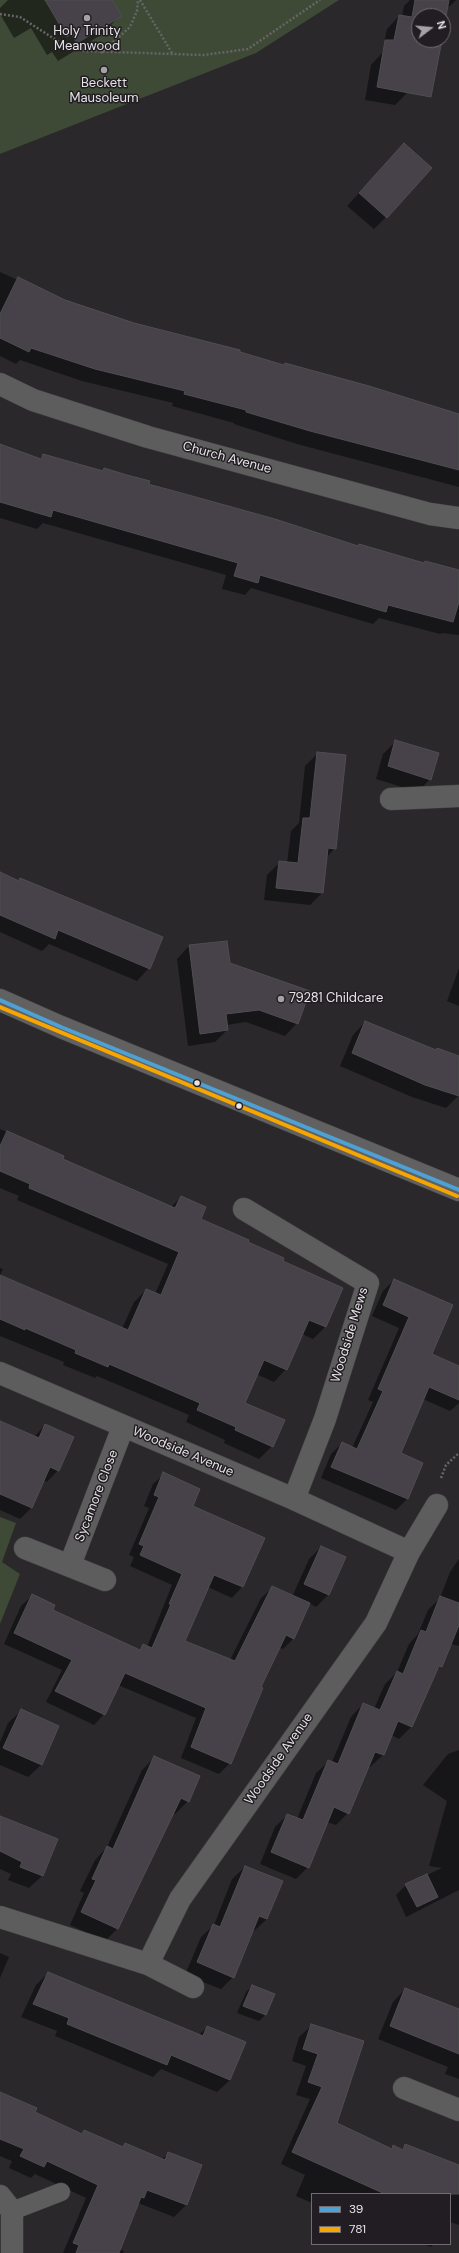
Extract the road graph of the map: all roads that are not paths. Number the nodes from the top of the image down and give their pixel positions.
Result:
1 (0, 384) edge
2 (459, 518) edge
3 (459, 796) edge
4 (391, 799) dead end
5 (0, 1000) edge
6 (459, 1190) edge
7 (244, 1209) dead end
8 (0, 1373) edge
9 (123, 1427) junction
10 (294, 1498) junction
11 (437, 1505) dead end
12 (25, 1548) dead end
13 (409, 1552) junction
14 (70, 1565) junction
15 (105, 1580) dead end
16 (0, 1917) edge
17 (148, 1964) junction
18 (193, 1987) dead end
19 (404, 2088) dead end
20 (459, 2110) edge
21 (61, 2192) dead end
22 (6, 2204) edge
23 (12, 2253) edge

1 - 2 street, Church Avenue
3 - 4 street
5 - 6 main road
7 - 10 street, Woodside Mews
8 - 9 street, Woodside Avenue
9 - 10 street, Woodside Avenue
9 - 14 street, Sycamore Close
10 - 13 street, Woodside Avenue
11 - 13 street, Woodside Avenue
12 - 14 street
13 - 17 street, Woodside Avenue
14 - 15 street
16 - 17 street
17 - 18 street
19 - 20 street
21 - 22 lane
22 - 23 street

